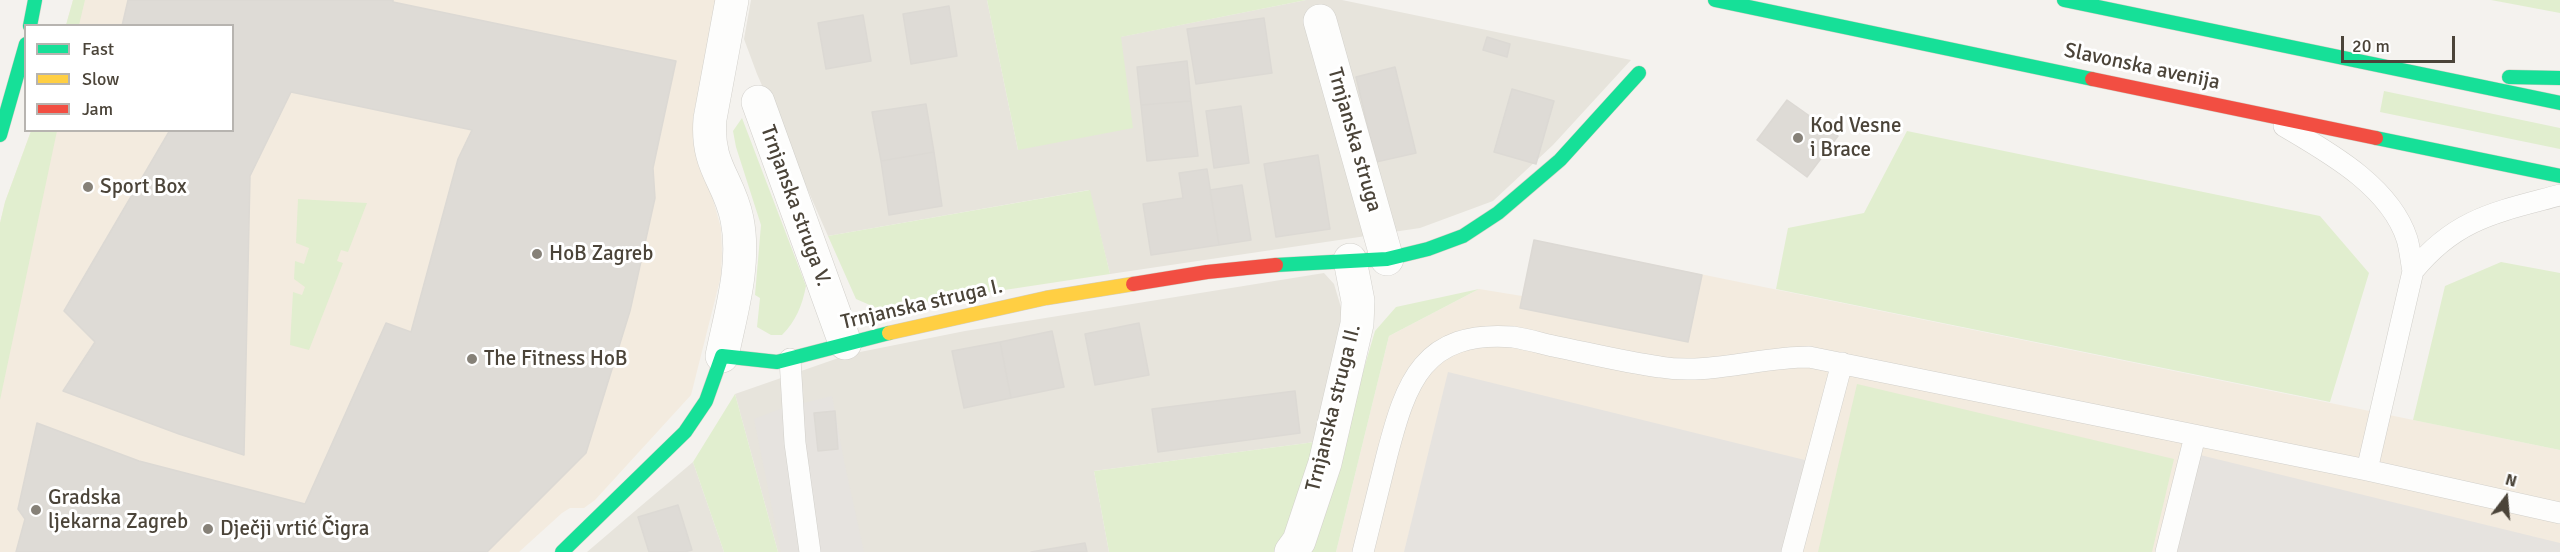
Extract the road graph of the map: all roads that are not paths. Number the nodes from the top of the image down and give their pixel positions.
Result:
1 (35, 0) edge
2 (732, 0) edge
3 (1715, 0) edge
4 (2064, 0) edge
5 (1320, 21) dead end
6 (30, 24) edge
7 (24, 51) edge
8 (1639, 73) dead end
9 (2438, 78) junction
10 (2560, 78) edge
11 (758, 102) dead end
12 (2560, 103) edge
13 (2266, 114) junction
14 (0, 135) edge
15 (2560, 176) edge
16 (2560, 195) edge
17 (1388, 259) junction
18 (1350, 260) junction
19 (2413, 271) junction
20 (845, 343) junction
21 (722, 356) junction
22 (790, 359) junction
23 (1842, 363) junction
24 (2195, 436) junction
25 (2367, 470) junction
26 (2560, 513) edge
27 (562, 552) edge
28 (810, 552) edge
29 (1291, 552) edge
30 (1363, 552) edge
31 (1792, 552) edge
32 (2166, 552) edge

1 - 6 main road
2 - 21 street
3 - 13 main road, Slavonska avenija
4 - 9 main road
5 - 17 street, Trnjanska struga
7 - 14 main road
8 - 17 main road, Trnjanska struga I.
9 - 10 main road
9 - 12 main road
11 - 20 street, Trnjanska struga V.
13 - 15 main road, Slavonska avenija
13 - 19 lane
16 - 19 lane
17 - 18 main road, Trnjanska struga I.
18 - 20 main road, Trnjanska struga I.
18 - 29 street, Trnjanska struga II.
19 - 25 lane
20 - 22 main road, Trnjanska struga I.
21 - 22 main road, Trnjanska struga I.
21 - 27 main road
22 - 28 lane
23 - 24 lane
23 - 30 lane
23 - 31 lane
24 - 25 lane
24 - 32 lane
25 - 26 lane

